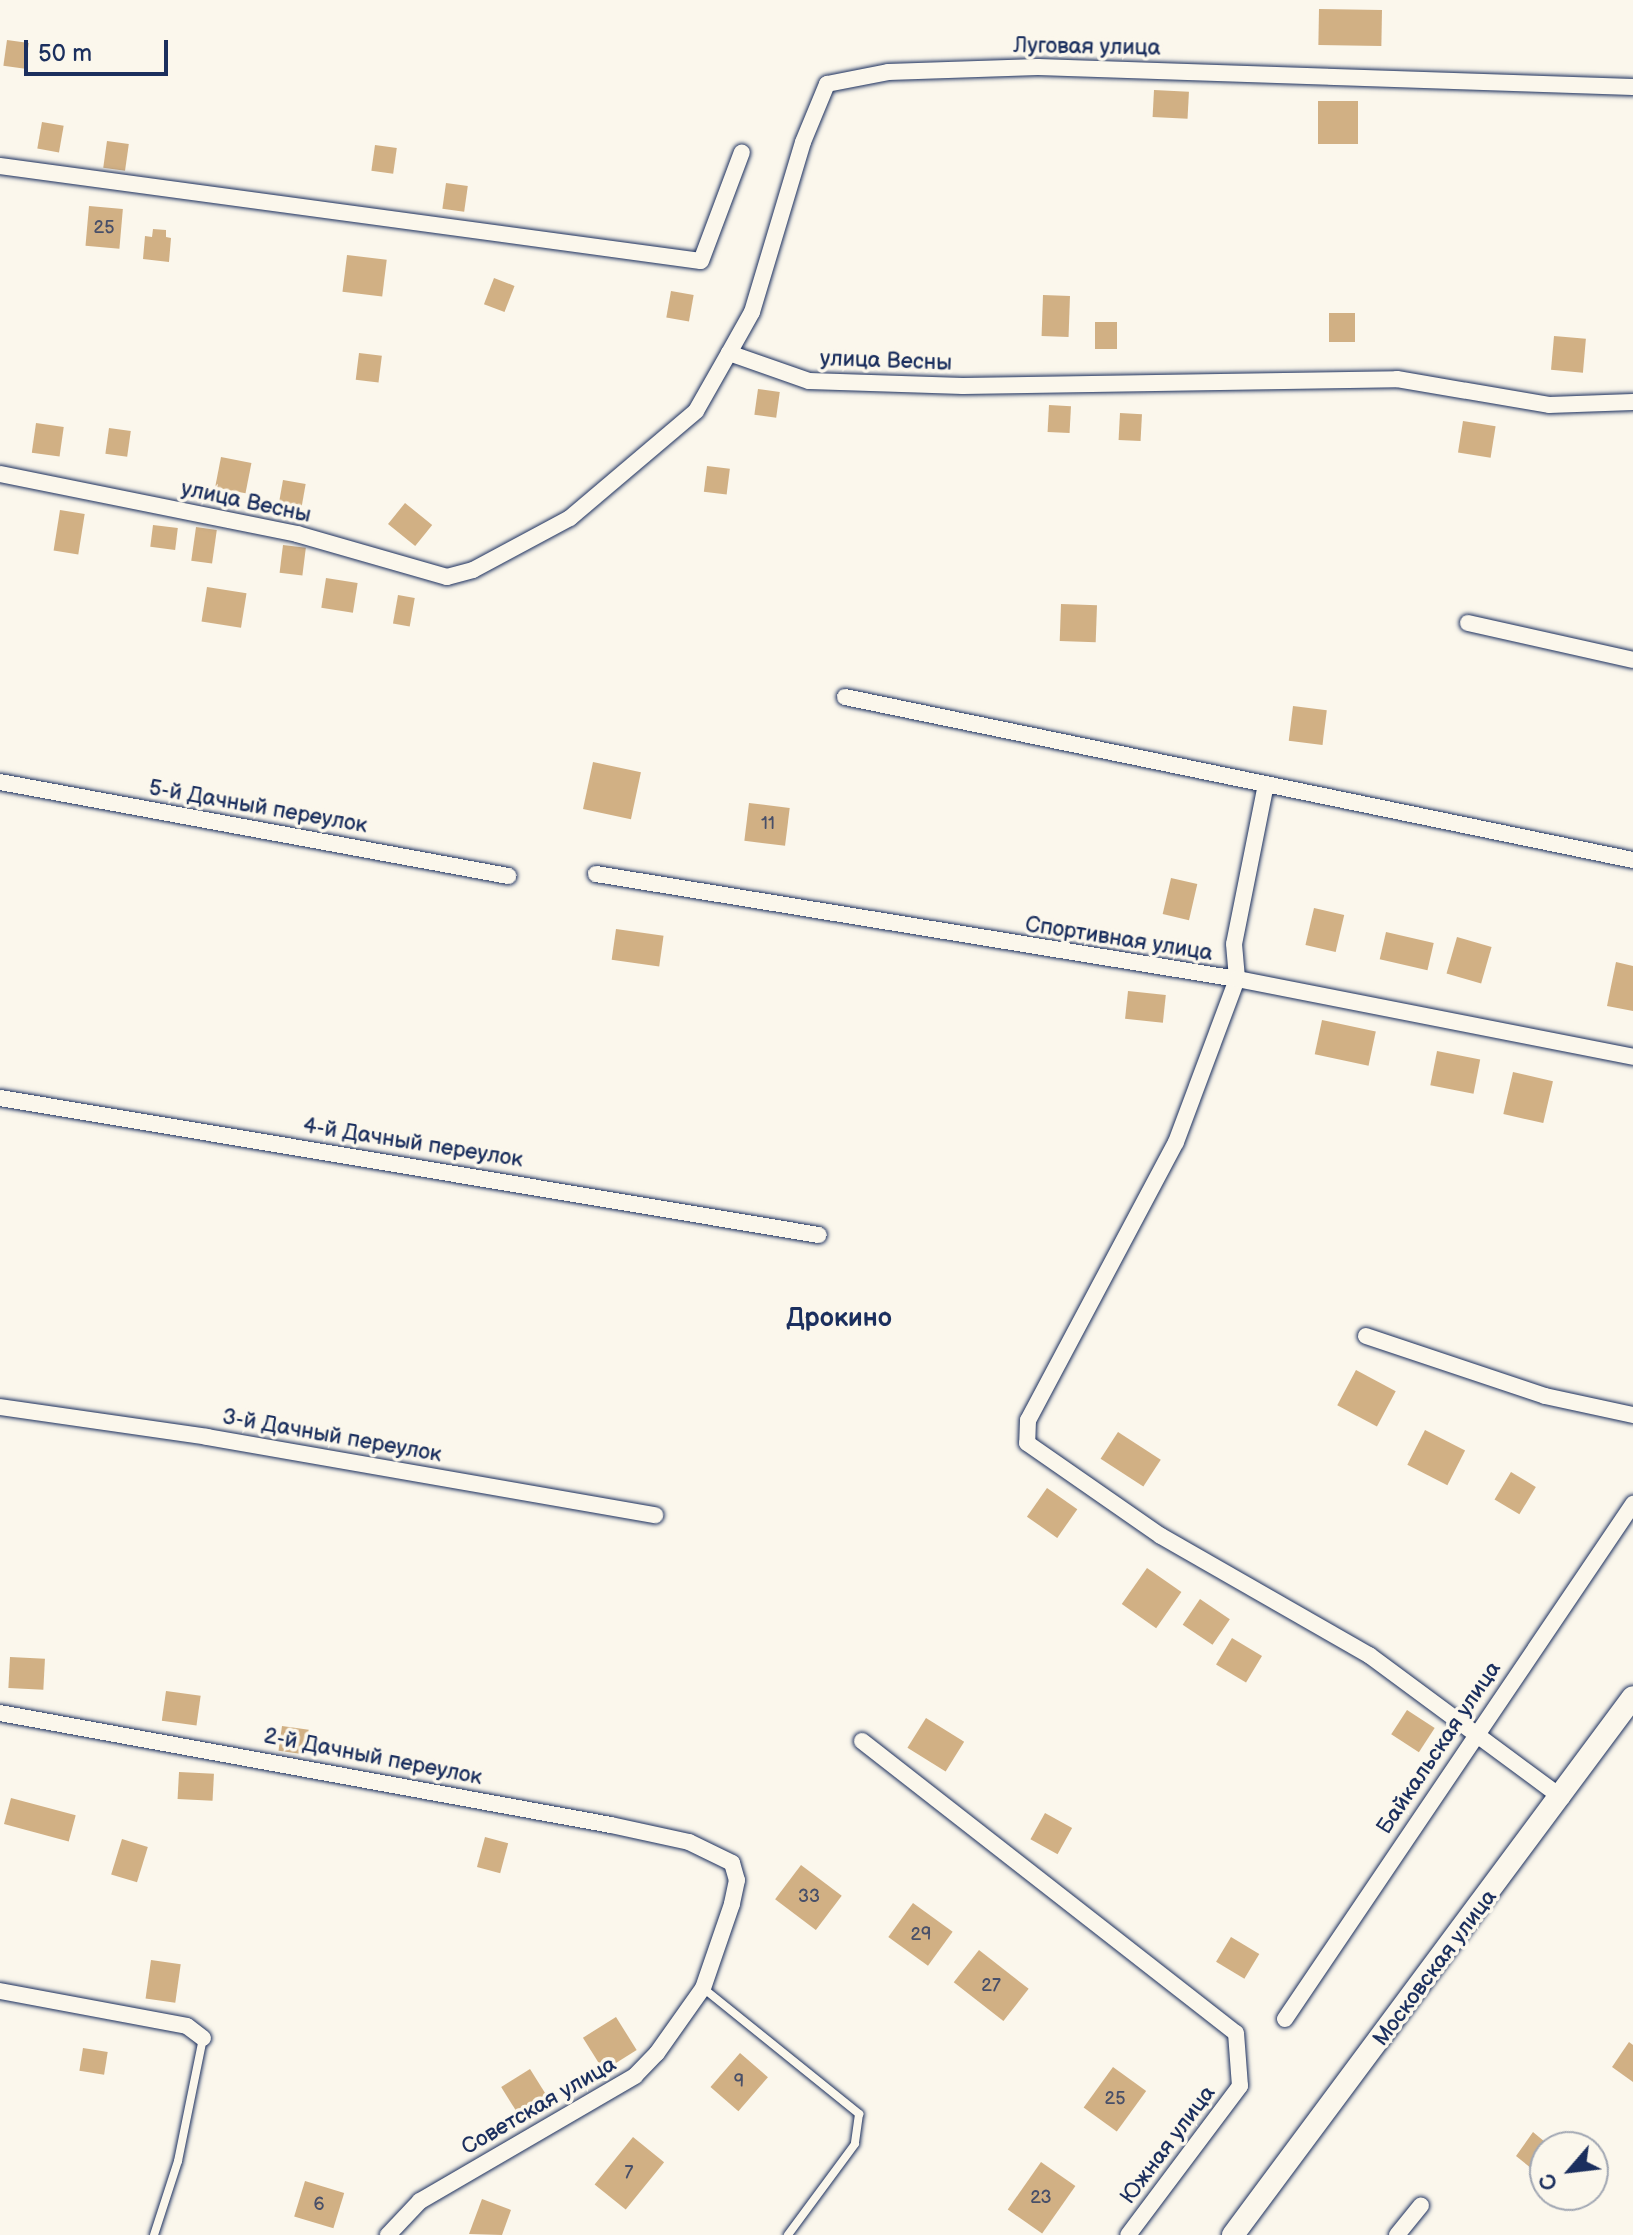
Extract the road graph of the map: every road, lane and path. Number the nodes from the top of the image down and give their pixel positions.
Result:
1 (1633, 87) edge
2 (742, 152) dead end
3 (0, 166) edge
4 (729, 353) junction
5 (1633, 402) edge
6 (0, 474) edge
7 (1468, 623) dead end
8 (1633, 660) edge
9 (845, 697) dead end
10 (0, 782) edge
11 (1266, 784) junction
12 (1633, 860) edge
13 (596, 874) dead end
14 (508, 876) dead end
15 (1237, 979) junction
16 (1633, 1057) edge
17 (0, 1098) edge
18 (819, 1235) dead end
19 (1366, 1336) dead end
20 (0, 1407) edge
21 (1633, 1415) edge
22 (1633, 1504) edge
23 (655, 1515) dead end
24 (1633, 1697) edge
25 (0, 1713) edge
26 (1475, 1733) junction
27 (862, 1741) dead end
28 (1562, 1798) junction
29 (732, 1863) joint
30 (703, 1988) junction
31 (0, 1991) edge
32 (1285, 2019) dead end
33 (203, 2038) joint
34 (1421, 2205) dead end
35 (154, 2235) edge
36 (388, 2235) edge
37 (788, 2235) edge
38 (1128, 2235) edge
39 (1233, 2235) edge
40 (1397, 2235) edge

1 - 4 street, Луговая улица
2 - 3 street
4 - 5 street, улица Весны
4 - 6 street, улица Весны
7 - 8 street
9 - 11 street
10 - 14 street, 5-й Дачный переулок
11 - 12 street
11 - 15 street
13 - 15 street, Спортивная улица
15 - 16 street, Спортивная улица
15 - 26 street
17 - 18 street, 4-й Дачный переулок
19 - 21 street
20 - 23 street, 3-й Дачный переулок
22 - 26 street, Байкальская улица
24 - 28 street, Московская улица
25 - 29 street, 2-й Дачный переулок
26 - 28 street
26 - 32 street, Байкальская улица
27 - 38 street, Южная улица
28 - 39 street, Московская улица
29 - 30 street, Советская улица
30 - 36 street, Советская улица
30 - 37 lane
31 - 33 street
33 - 35 lane
34 - 40 street

